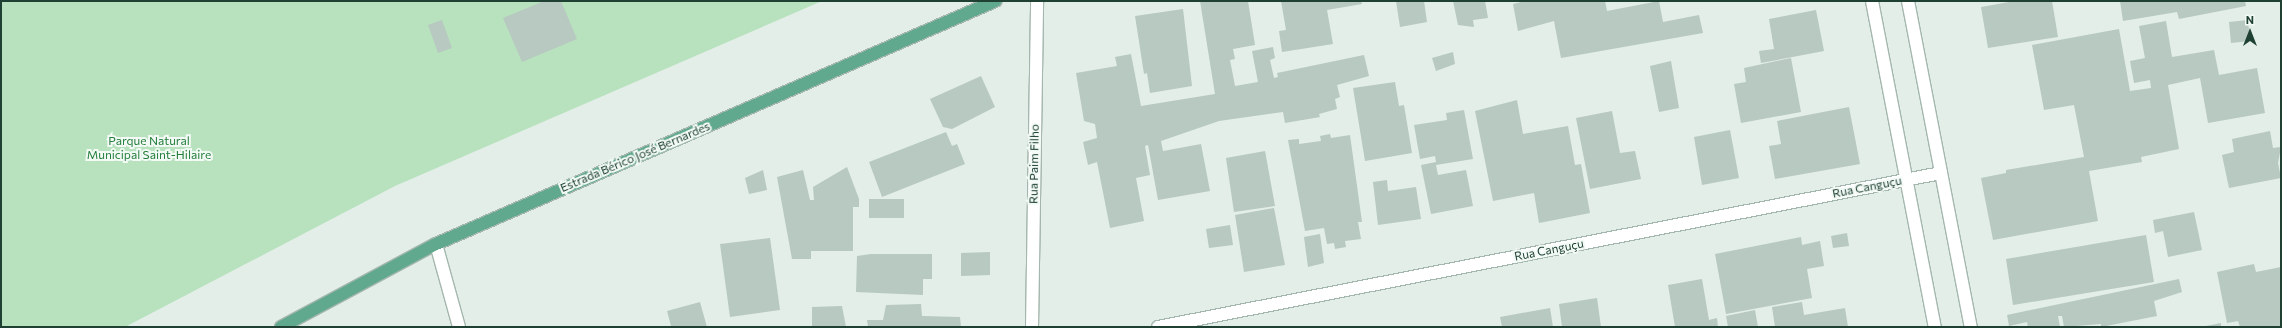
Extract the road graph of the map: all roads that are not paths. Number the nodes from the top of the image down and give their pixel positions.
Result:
1 (995, 1) edge
2 (1036, 1) edge
3 (1872, 1) edge
4 (1908, 1) edge
5 (1941, 173) junction
6 (1906, 180) junction
7 (436, 244) junction
8 (281, 327) edge
9 (459, 327) edge
10 (1032, 327) edge
11 (1158, 327) edge
12 (1935, 327) edge
13 (1971, 327) edge

1 - 7 main road, Estrada Bérico José Bernardes
2 - 10 street, Rua Paim Filho
3 - 6 street
4 - 5 street
5 - 6 street, Rua Canguçu
5 - 13 street
6 - 11 street, Rua Canguçu
6 - 12 street
7 - 8 main road, Estrada Bérico José Bernardes
7 - 9 street

